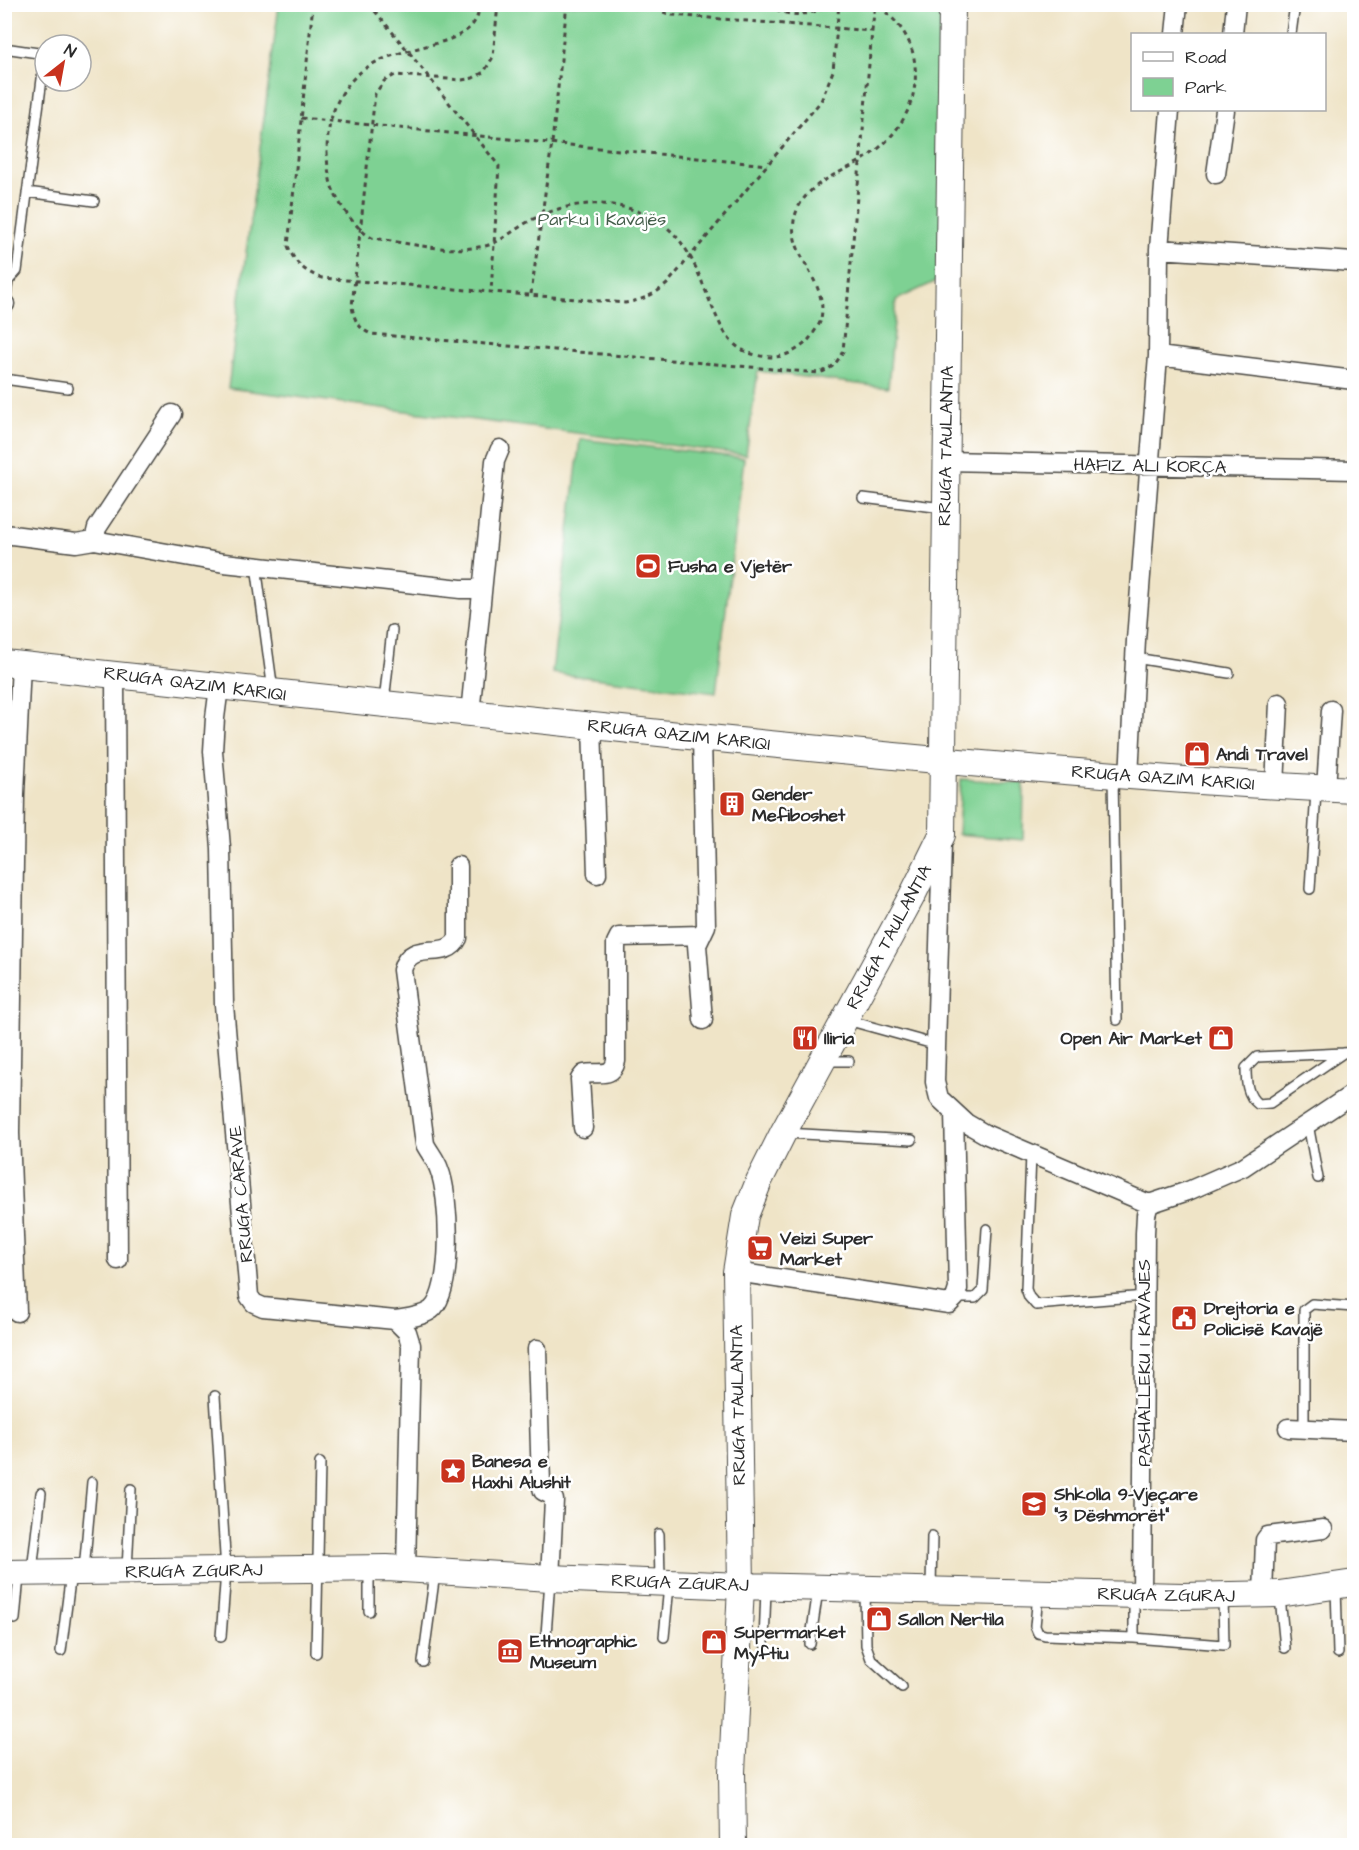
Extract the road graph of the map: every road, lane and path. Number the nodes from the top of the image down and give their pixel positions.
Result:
1 (313, 4) edge
2 (369, 4) edge
3 (479, 4) edge
4 (498, 4) edge
5 (567, 4) edge
6 (653, 4) edge
7 (769, 4) edge
8 (837, 4) edge
9 (875, 4) edge
10 (952, 4) edge
11 (1178, 4) edge
12 (1236, 4) edge
13 (1295, 4) edge
14 (836, 29) junction
15 (872, 31) junction
16 (1175, 33) edge
17 (1233, 33) edge
18 (1291, 33) edge
19 (4, 48) edge
20 (408, 51) junction
21 (33, 53) edge
22 (429, 77) junction
23 (40, 93) edge
24 (1170, 111) edge
25 (1225, 111) edge
26 (301, 118) junction
27 (330, 120) junction
28 (371, 125) junction
29 (475, 135) junction
30 (552, 143) junction
31 (860, 161) junction
32 (767, 165) junction
33 (1216, 174) dead end
34 (27, 192) junction
35 (94, 201) dead end
36 (540, 215) junction
37 (359, 227) junction
38 (495, 242) junction
39 (1159, 249) junction
40 (690, 256) junction
41 (1354, 262) edge
42 (6, 279) edge
43 (354, 280) junction
44 (491, 292) junction
45 (531, 295) junction
46 (4, 304) edge
47 (1158, 356) junction
48 (4, 379) edge
49 (1354, 380) edge
50 (68, 388) dead end
51 (172, 414) dead end
52 (500, 449) dead end
53 (946, 461) junction
54 (1150, 466) junction
55 (1354, 470) edge
56 (863, 498) dead end
57 (945, 508) junction
58 (4, 534) edge
59 (94, 540) junction
60 (255, 565) junction
61 (482, 590) junction
62 (392, 630) dead end
63 (1135, 658) junction
64 (13, 663) edge
65 (1229, 673) dead end
66 (115, 675) junction
67 (219, 687) junction
68 (273, 694) junction
69 (1279, 703) dead end
70 (384, 705) junction
71 (1331, 710) dead end
72 (470, 714) junction
73 (591, 726) junction
74 (702, 737) junction
75 (943, 762) junction
76 (1121, 776) junction
77 (1275, 786) junction
78 (1321, 789) junction
79 (1354, 790) edge
80 (942, 835) junction
81 (458, 866) dead end
82 (597, 874) dead end
83 (1310, 889) dead end
84 (702, 935) junction
85 (703, 1020) dead end
86 (1117, 1020) dead end
87 (841, 1033) junction
88 (937, 1045) junction
89 (1354, 1052) edge
90 (1343, 1053) junction
91 (822, 1061) junction
92 (849, 1061) dead end
93 (1354, 1093) edge
94 (954, 1112) junction
95 (1308, 1124) junction
96 (584, 1128) dead end
97 (783, 1133) junction
98 (912, 1140) dead end
99 (1031, 1154) junction
100 (1318, 1178) dead end
101 (1149, 1204) junction
102 (987, 1229) dead end
103 (118, 1260) dead end
104 (736, 1272) junction
105 (1145, 1296) junction
106 (955, 1298) junction
107 (1354, 1307) edge
108 (17, 1312) dead end
109 (395, 1320) junction
110 (537, 1349) dead end
111 (215, 1396) dead end
112 (1296, 1429) joint
113 (1354, 1431) edge
114 (320, 1463) dead end
115 (92, 1482) dead end
116 (131, 1489) dead end
117 (41, 1493) dead end
118 (1323, 1529) dead end
119 (660, 1534) dead end
120 (932, 1536) dead end
121 (369, 1568) junction
122 (319, 1569) junction
123 (406, 1569) junction
124 (226, 1571) junction
125 (436, 1571) junction
126 (127, 1572) junction
127 (19, 1573) edge
128 (77, 1573) junction
129 (550, 1578) junction
130 (665, 1583) junction
131 (1345, 1585) edge
132 (754, 1586) junction
133 (818, 1588) junction
134 (865, 1589) junction
135 (930, 1590) junction
136 (1038, 1592) junction
137 (1138, 1595) junction
138 (1271, 1595) junction
139 (1223, 1596) junction
140 (369, 1611) dead end
141 (15, 1619) dead end
142 (546, 1635) dead end
143 (221, 1637) dead end
144 (664, 1637) dead end
145 (1134, 1638) junction
146 (764, 1643) dead end
147 (810, 1644) dead end
148 (1284, 1648) dead end
149 (61, 1651) dead end
150 (316, 1653) dead end
151 (1338, 1653) dead end
152 (423, 1662) dead end
153 (902, 1688) dead end
154 (733, 1845) edge

1 - 26 path
2 - 20 path
3 - 20 path
4 - 22 path
5 - 30 path
6 - 14 path
7 - 8 path
8 - 14 path
9 - 15 path
9 - 31 path
10 - 53 street, RRUGA TAULANTIA
11 - 16 street
12 - 17 street
13 - 18 lane
14 - 15 path
14 - 32 path
15 - 31 path
19 - 21 lane
20 - 22 path
20 - 27 path
22 - 28 path
22 - 29 path
23 - 34 lane
24 - 39 street
25 - 33 street
26 - 27 path
26 - 43 path
27 - 28 path
27 - 37 path
28 - 29 path
28 - 37 path
29 - 30 path
29 - 38 path
30 - 32 path
30 - 36 path
31 - 40 path
31 - 43 path
32 - 40 path
34 - 35 lane
34 - 42 lane
36 - 38 path
36 - 40 path
36 - 45 path
37 - 38 path
37 - 43 path
38 - 44 path
39 - 41 street
39 - 47 street
40 - 45 path
42 - 46 lane
43 - 44 path
44 - 45 path
47 - 49 street
47 - 54 street
48 - 50 lane
51 - 59 street
52 - 61 street
53 - 54 street, HAFIZ ALI KORÇA
53 - 57 street, RRUGA TAULANTIA
54 - 55 street, HAFIZ ALI KORÇA
54 - 63 street
56 - 57 lane
57 - 75 street, RRUGA TAULANTIA
58 - 59 street
59 - 60 street
60 - 61 street
60 - 68 lane
61 - 72 street
62 - 70 lane
63 - 65 lane
63 - 76 street
64 - 66 street, RRUGA QAZIM KARIQI
64 - 108 street
66 - 67 street, RRUGA QAZIM KARIQI
66 - 103 street
67 - 68 street, RRUGA QAZIM KARIQI
67 - 109 street, RRUGA CARAVE
68 - 70 street, RRUGA QAZIM KARIQI
69 - 77 street
70 - 72 street, RRUGA QAZIM KARIQI
71 - 78 street
72 - 73 street, RRUGA QAZIM KARIQI
73 - 74 street, RRUGA QAZIM KARIQI
73 - 82 street
74 - 75 street, RRUGA QAZIM KARIQI
74 - 84 street
75 - 76 street, RRUGA QAZIM KARIQI
75 - 80 street, RRUGA TAULANTIA
76 - 77 street, RRUGA QAZIM KARIQI
76 - 86 lane
77 - 78 street, RRUGA QAZIM KARIQI
78 - 79 street, RRUGA QAZIM KARIQI
78 - 83 lane
80 - 87 street, RRUGA TAULANTIA
80 - 88 street
81 - 109 street, RRUGA CARAVE
84 - 85 street
84 - 96 street
87 - 88 lane
87 - 91 street, RRUGA TAULANTIA
88 - 94 street
89 - 90 lane
90 - 90 lane
91 - 92 lane
91 - 97 street, RRUGA TAULANTIA
93 - 95 street
94 - 99 street
94 - 106 street
95 - 100 lane
95 - 101 street
97 - 98 lane
97 - 104 street, RRUGA TAULANTIA
99 - 101 street
99 - 105 lane
101 - 105 street, PASHALLEKU I KAVAJES
102 - 106 lane
104 - 106 street
104 - 132 street, RRUGA TAULANTIA
105 - 137 street, PASHALLEKU I KAVAJES
107 - 112 lane
109 - 123 street
110 - 129 street
111 - 124 lane
112 - 113 street
114 - 122 lane
115 - 128 lane
116 - 126 lane
117 - 127 lane
118 - 138 street
119 - 130 lane
120 - 135 lane
121 - 122 street, RRUGA ZGURAJ
121 - 123 street, RRUGA ZGURAJ
121 - 140 lane
122 - 124 street, RRUGA ZGURAJ
122 - 150 lane
123 - 125 street, RRUGA ZGURAJ
124 - 126 street, RRUGA ZGURAJ
124 - 143 lane
125 - 129 street, RRUGA ZGURAJ
125 - 152 lane
126 - 128 street, RRUGA ZGURAJ
127 - 128 street, RRUGA ZGURAJ
127 - 141 lane
128 - 149 lane
129 - 130 street, RRUGA ZGURAJ
129 - 142 lane
130 - 132 street, RRUGA ZGURAJ
130 - 144 lane
131 - 138 street, RRUGA ZGURAJ
131 - 151 lane
132 - 133 street, RRUGA ZGURAJ
132 - 146 lane
132 - 154 street, RRUGA TAULANTIA
133 - 134 street, RRUGA ZGURAJ
133 - 147 lane
134 - 135 street, RRUGA ZGURAJ
134 - 153 lane
135 - 136 street, RRUGA ZGURAJ
136 - 137 street, RRUGA ZGURAJ
136 - 145 lane
137 - 139 street, RRUGA ZGURAJ
137 - 145 lane
138 - 139 street, RRUGA ZGURAJ
138 - 148 lane
139 - 145 lane

